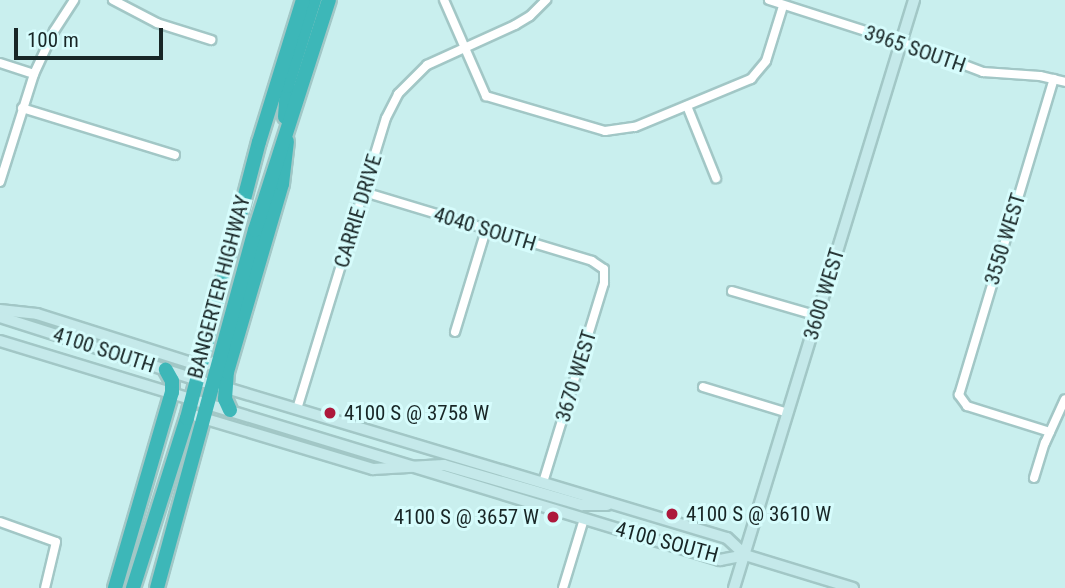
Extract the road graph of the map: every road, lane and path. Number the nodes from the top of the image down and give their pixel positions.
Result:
1 (74, 0) edge
2 (113, 0) edge
3 (303, 0) edge
4 (314, 0) edge
5 (329, 0) edge
6 (444, 0) edge
7 (546, 0) edge
8 (768, 0) edge
9 (914, 0) edge
10 (783, 6) junction
11 (211, 40) dead end
12 (901, 43) junction
13 (464, 47) junction
14 (0, 63) edge
15 (34, 74) junction
16 (1054, 79) junction
17 (1065, 82) edge
18 (687, 106) junction
19 (22, 108) junction
20 (286, 125) junction
21 (176, 155) dead end
22 (716, 178) dead end
23 (0, 182) edge
24 (364, 192) junction
25 (486, 230) junction
26 (604, 270) joint
27 (732, 290) dead end
28 (0, 310) edge
29 (0, 317) edge
30 (818, 317) junction
31 (455, 332) dead end
32 (0, 341) edge
33 (223, 352) junction
34 (201, 366) junction
35 (166, 370) junction
36 (197, 380) junction
37 (219, 386) junction
38 (703, 387) dead end
39 (172, 392) junction
40 (192, 399) junction
41 (1065, 399) edge
42 (297, 409) junction
43 (230, 410) junction
44 (207, 411) junction
45 (788, 413) junction
46 (187, 418) junction
47 (1050, 432) junction
48 (415, 468) junction
49 (1034, 478) dead end
50 (543, 482) junction
51 (620, 506) junction
52 (584, 519) junction
53 (0, 522) edge
54 (744, 555) junction
55 (46, 588) edge
56 (115, 588) edge
57 (133, 588) edge
58 (157, 588) edge
59 (563, 588) edge
60 (734, 588) edge
61 (853, 588) edge

1 - 15 street
2 - 11 street
3 - 34 highway, BANGERTER HIGHWAY
4 - 20 highway
5 - 20 highway, BANGERTER HIGHWAY
6 - 13 street
7 - 13 street, CARRIE DRIVE
8 - 10 street, 3965 SOUTH
9 - 12 main road, 3600 WEST
10 - 12 street, 3965 SOUTH
10 - 18 street
12 - 16 street, 3965 SOUTH
12 - 30 main road, 3600 WEST
13 - 18 street
13 - 24 street, CARRIE DRIVE
14 - 15 street
15 - 19 street
16 - 17 street, 3965 SOUTH
16 - 47 street, 3550 WEST
18 - 22 street
19 - 21 street
19 - 23 street
20 - 33 highway, BANGERTER HIGHWAY
20 - 37 highway
24 - 25 street, 4040 SOUTH
24 - 42 street, CARRIE DRIVE
25 - 26 street, 4040 SOUTH
25 - 31 street
26 - 50 street, 3670 WEST
27 - 30 street
28 - 34 main road
29 - 35 main road, 4100 SOUTH
30 - 45 main road, 3600 WEST
32 - 39 main road, 4100 SOUTH
33 - 34 main road
33 - 37 highway, BANGERTER HIGHWAY
34 - 36 highway, BANGERTER HIGHWAY
35 - 36 main road, 4100 SOUTH
35 - 39 highway
36 - 37 main road, 4100 SOUTH
36 - 40 highway, BANGERTER HIGHWAY
37 - 42 main road, 4100 SOUTH
37 - 43 highway
37 - 44 highway, BANGERTER HIGHWAY
38 - 45 street
39 - 40 main road, 4100 SOUTH
39 - 56 highway
40 - 44 main road, 4100 SOUTH
40 - 46 highway, BANGERTER HIGHWAY
41 - 47 street
42 - 50 main road, 4100 SOUTH
43 - 44 main road, 4100 SOUTH
43 - 48 main road, 4100 SOUTH
44 - 46 main road
44 - 48 main road
44 - 58 highway, BANGERTER HIGHWAY
45 - 54 main road, 3600 WEST
46 - 57 highway, BANGERTER HIGHWAY
47 - 49 street
48 - 51 main road
48 - 52 main road, 4100 SOUTH
50 - 51 main road, 4100 SOUTH
51 - 54 main road, 4100 SOUTH
52 - 54 main road, 4100 SOUTH
52 - 59 street
53 - 55 street
54 - 60 main road, 3600 WEST
54 - 61 main road

